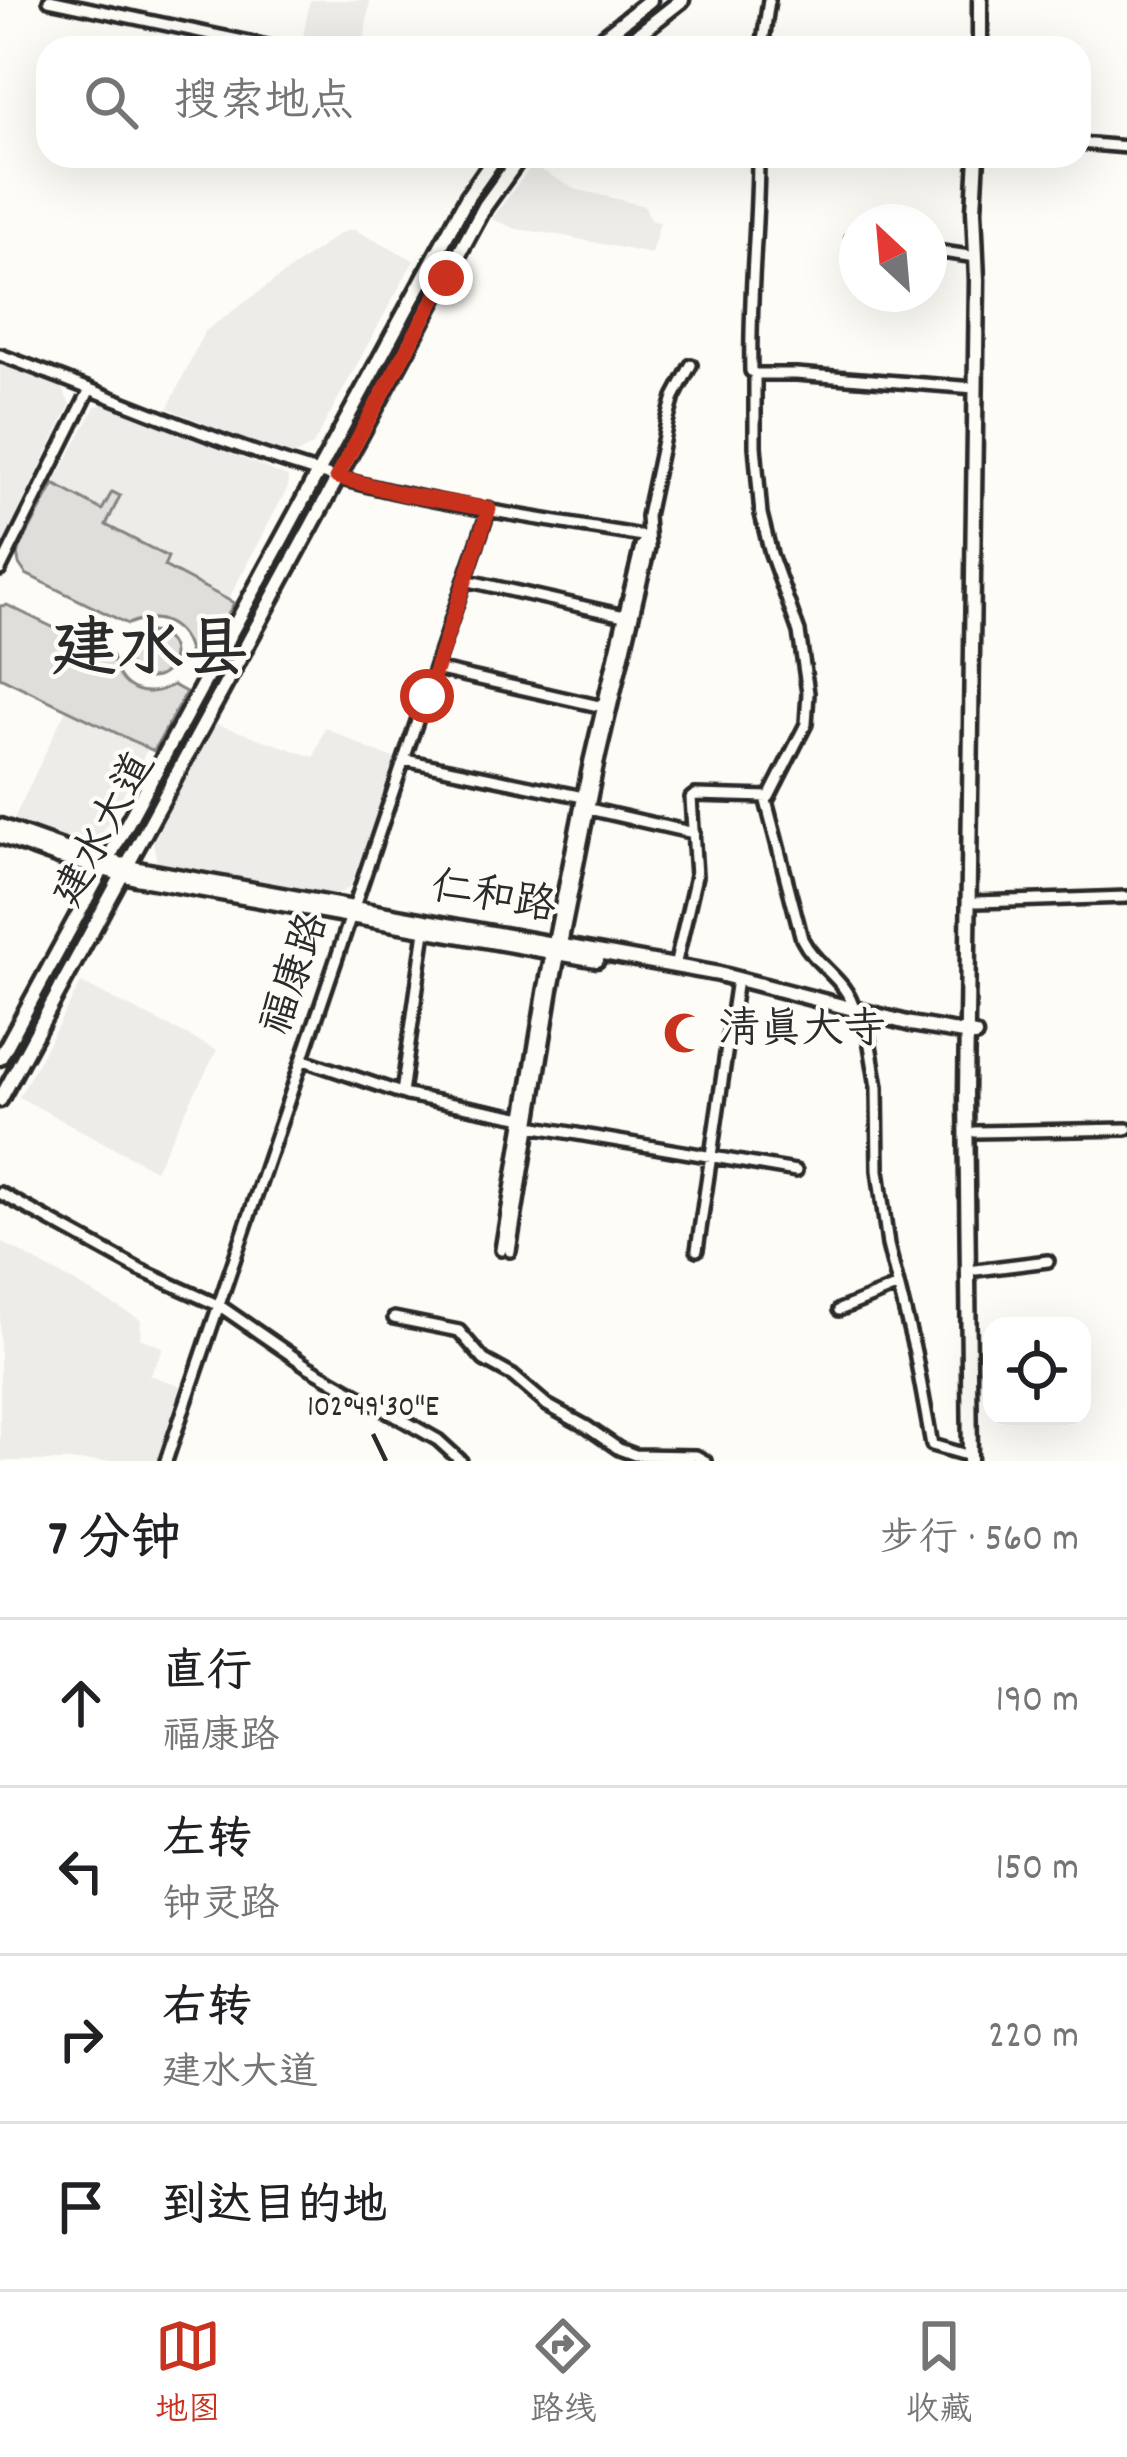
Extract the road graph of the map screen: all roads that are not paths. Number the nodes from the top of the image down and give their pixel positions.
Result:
1 (50, 0) edge
2 (650, 0) edge
3 (682, 0) edge
4 (769, 0) edge
5 (984, 0) edge
6 (220, 36) edge
7 (605, 36) edge
8 (636, 36) edge
9 (764, 36) edge
10 (984, 36) edge
11 (1091, 144) edge
12 (1127, 147) edge
13 (488, 168) edge
14 (512, 168) edge
15 (758, 168) edge
16 (979, 168) edge
17 (981, 168) edge
18 (947, 253) edge
19 (976, 257) junction
20 (0, 355) edge
21 (691, 365) dead end
22 (755, 374) junction
23 (90, 388) junction
24 (975, 388) junction
25 (317, 472) junction
26 (337, 477) junction
27 (978, 506) junction
28 (489, 509) junction
29 (648, 537) junction
30 (0, 570) edge
31 (465, 580) junction
32 (624, 616) junction
33 (436, 669) junction
34 (603, 707) junction
35 (404, 760) junction
36 (583, 797) junction
37 (765, 797) junction
38 (589, 809) junction
39 (0, 826) edge
40 (694, 833) junction
41 (0, 836) edge
42 (104, 866) junction
43 (124, 871) junction
44 (1127, 897) edge
45 (977, 902) junction
46 (353, 914) junction
47 (425, 932) junction
48 (556, 949) junction
49 (675, 966) junction
50 (736, 986) junction
51 (854, 1010) junction
52 (866, 1021) junction
53 (972, 1039) junction
54 (0, 1058) edge
55 (304, 1060) junction
56 (402, 1093) junction
57 (0, 1100) edge
58 (528, 1121) junction
59 (1127, 1129) edge
60 (971, 1132) junction
61 (712, 1157) junction
62 (796, 1171) dead end
63 (0, 1192) edge
64 (506, 1250) dead end
65 (698, 1250) dead end
66 (1048, 1261) dead end
67 (976, 1270) junction
68 (898, 1286) junction
69 (220, 1306) junction
70 (839, 1310) dead end
71 (394, 1318) dead end
72 (973, 1459) edge
73 (166, 1461) edge
74 (461, 1461) edge
75 (705, 1461) edge

1 - 6 street
2 - 7 main road
3 - 8 main road
4 - 9 street
5 - 10 main road
11 - 12 street
13 - 25 main road, 建水大道
14 - 26 main road, 建水大道
15 - 22 street
16 - 19 main road
17 - 27 main road
18 - 19 street
19 - 24 main road
20 - 23 street
21 - 29 street
22 - 24 street
22 - 37 street
23 - 25 street
23 - 30 street
24 - 27 main road
25 - 26 street
25 - 42 main road, 建水大道
26 - 28 street
26 - 43 main road, 建水大道
27 - 45 main road
27 - 53 main road
28 - 29 street
28 - 31 street, 福康路
29 - 32 street
29 - 38 street
31 - 32 street
31 - 33 street, 福康路
32 - 34 street
33 - 34 street
33 - 35 street, 福康路
34 - 36 street
35 - 36 street
35 - 46 street, 福康路
36 - 48 street
37 - 40 street
37 - 51 street
38 - 40 street
38 - 48 street
39 - 42 main road, 仁和路
40 - 49 street
41 - 42 main road, 仁和路
42 - 43 main road, 仁和路
42 - 54 main road, 建水大道
43 - 46 main road, 仁和路
43 - 57 main road, 建水大道
44 - 45 street
45 - 53 main road
46 - 47 main road, 仁和路
46 - 48 main road, 仁和路
46 - 55 street, 福康路
47 - 48 main road, 仁和路
47 - 56 street
48 - 49 main road, 仁和路
48 - 50 main road, 仁和路
48 - 58 street
49 - 51 main road, 仁和路
50 - 52 main road, 仁和路
50 - 61 street
51 - 53 main road, 仁和路
52 - 53 main road, 仁和路
52 - 68 street
53 - 60 main road
55 - 56 street
55 - 69 street, 福康路
56 - 58 street
58 - 61 street
58 - 64 street
59 - 60 street
60 - 67 main road
60 - 72 main road
61 - 62 street
61 - 65 street
63 - 69 street
66 - 67 street
67 - 72 main road
68 - 70 street
68 - 72 street
69 - 73 street, 福康路
69 - 74 street
71 - 75 street

